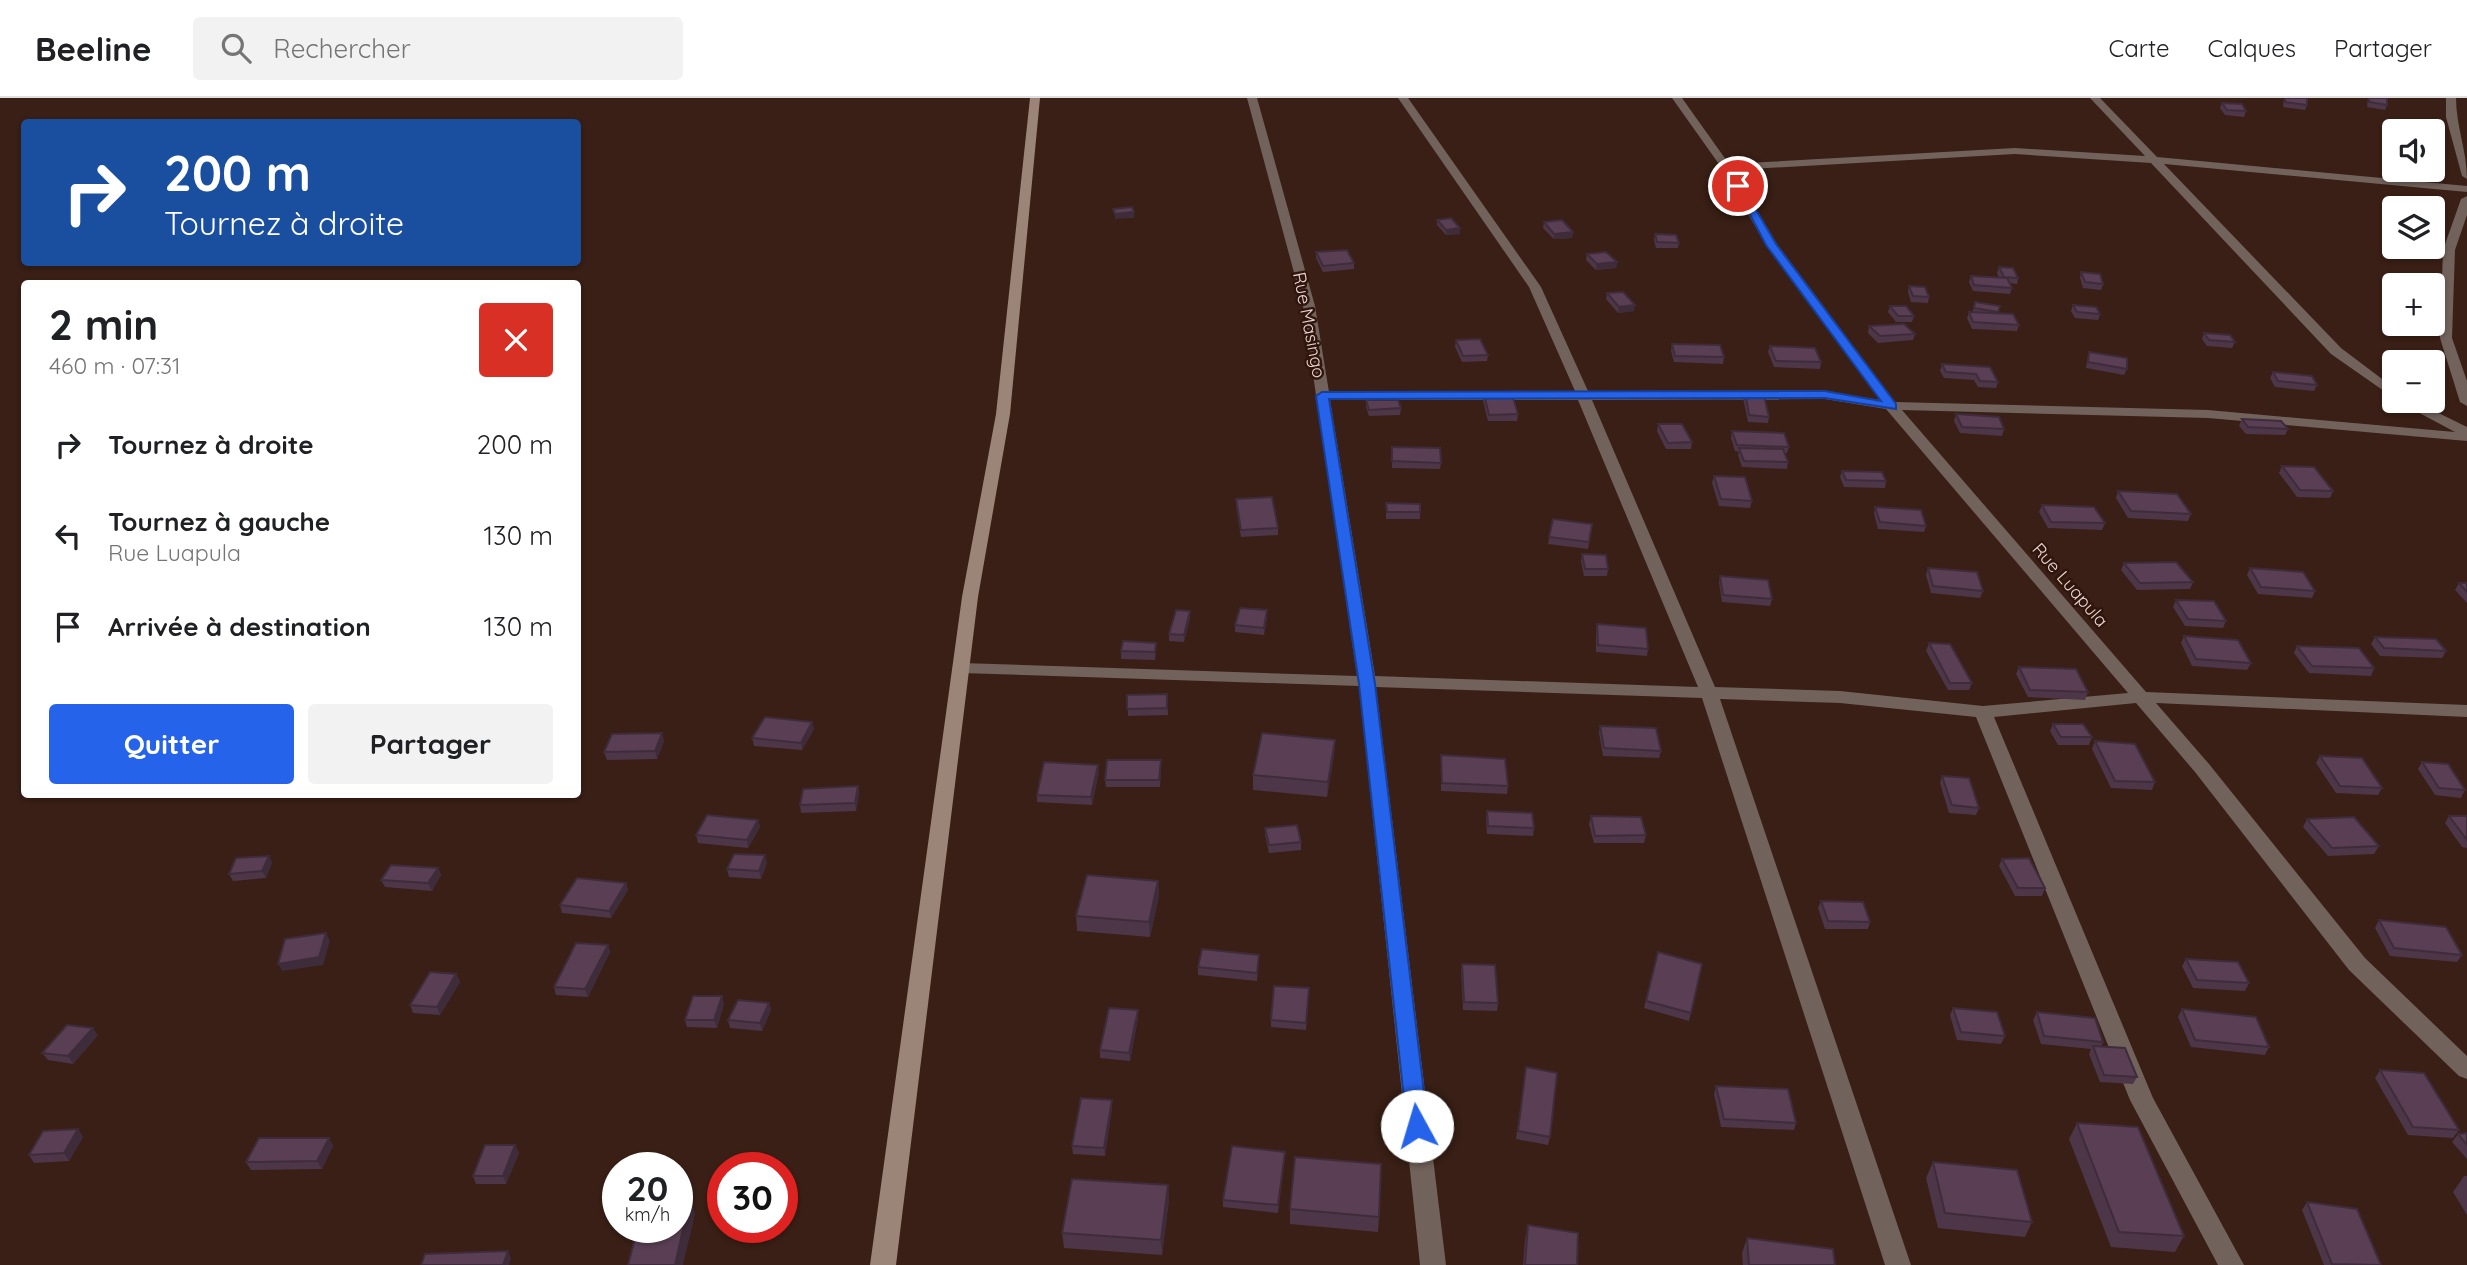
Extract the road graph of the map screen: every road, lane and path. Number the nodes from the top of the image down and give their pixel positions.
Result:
1 (1035, 98) edge
2 (1252, 98) edge
3 (1403, 98) edge
4 (1677, 98) edge
5 (2095, 98) edge
6 (2451, 98) edge
7 (2457, 98) edge
8 (2467, 100) edge
9 (2151, 160) junction
10 (1726, 167) junction
11 (2467, 176) edge
12 (2467, 189) edge
13 (2467, 199) edge
14 (2382, 385) edge
15 (1582, 394) junction
16 (1322, 396) junction
17 (2467, 402) edge
18 (1891, 406) junction
19 (2426, 413) edge
20 (2467, 435) edge
21 (961, 668) junction
22 (1367, 684) junction
23 (1709, 693) junction
24 (2141, 697) junction
25 (2467, 711) edge
26 (1983, 712) junction
27 (2467, 1070) edge
28 (883, 1265) edge
29 (1433, 1265) edge
30 (1898, 1265) edge
31 (2231, 1265) edge

1 - 21 main road
2 - 16 street, Rue Masingo
3 - 15 street
4 - 10 street, Rue Luapula
5 - 9 street
6 - 11 street
7 - 8 street
9 - 10 street
9 - 12 street
9 - 14 street
10 - 18 street, Rue Luapula
13 - 17 street
15 - 16 street
15 - 18 street
15 - 23 street
16 - 22 street, Rue Masingo
18 - 20 street
18 - 24 street, Rue Luapula
19 - 20 street
21 - 22 street
21 - 28 main road
22 - 23 street
22 - 29 street, Rue Masingo
23 - 26 street
23 - 30 street
24 - 25 street
24 - 26 street
24 - 27 street, Rue Luapula
26 - 31 street

